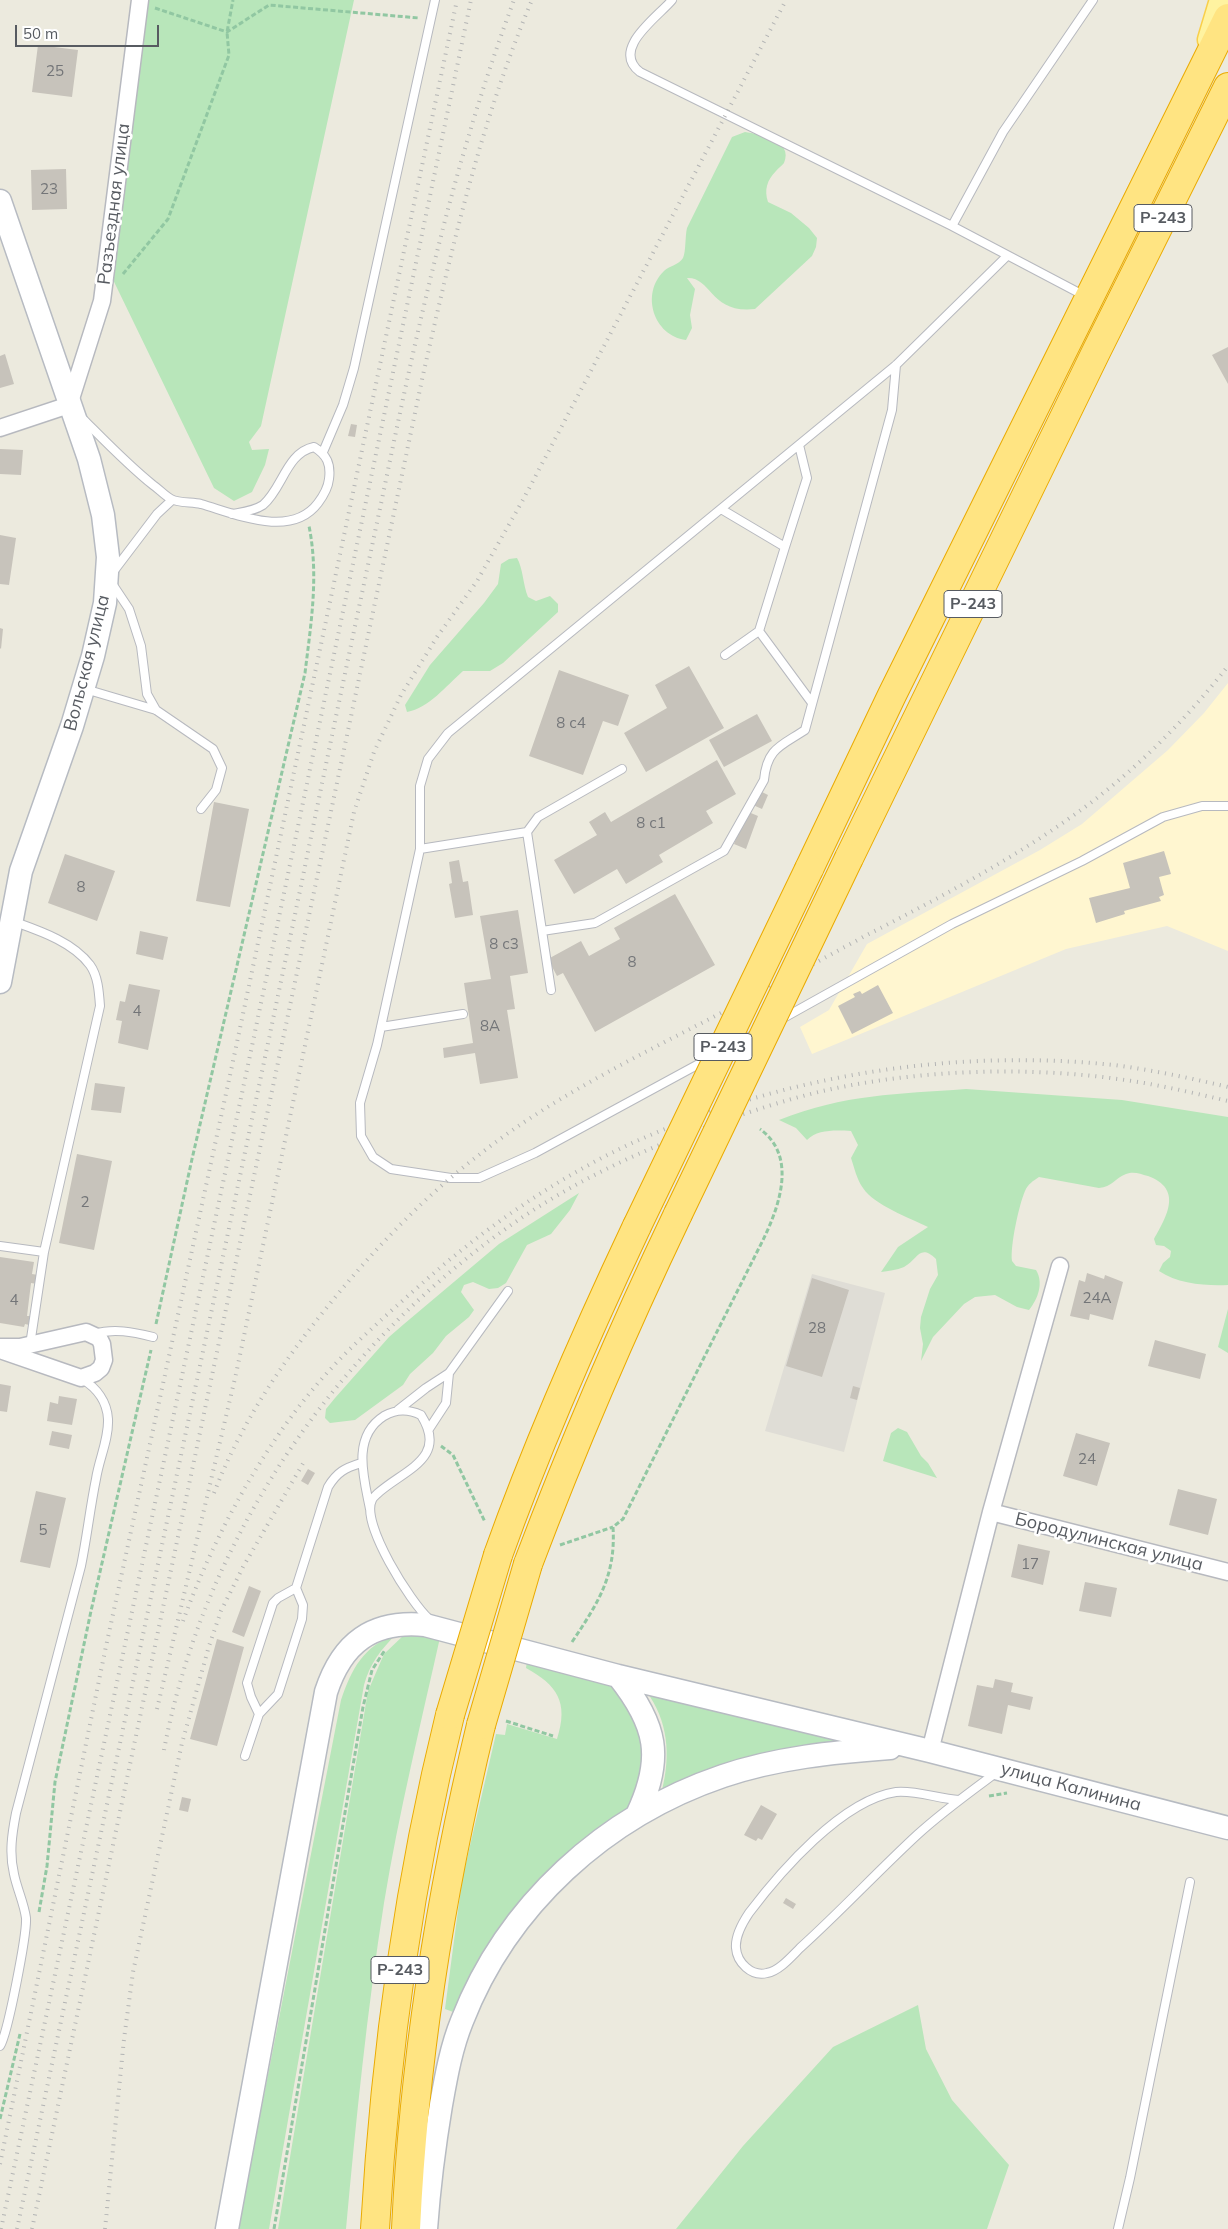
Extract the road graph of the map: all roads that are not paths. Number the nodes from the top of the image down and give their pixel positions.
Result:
1 (435, 0) edge
2 (672, 0) edge
3 (1094, 0) edge
4 (1223, 0) edge
5 (140, 2) edge
6 (1228, 18) edge
7 (1200, 76) junction
8 (1228, 87) edge
9 (0, 201) edge
10 (952, 226) junction
11 (1007, 256) junction
12 (1089, 298) junction
13 (896, 365) junction
14 (69, 404) junction
15 (0, 428) edge
16 (799, 445) junction
17 (323, 452) junction
18 (172, 500) junction
19 (721, 509) junction
20 (232, 514) junction
21 (785, 547) junction
22 (108, 577) junction
23 (759, 631) junction
24 (725, 655) dead end
25 (83, 689) junction
26 (812, 703) junction
27 (156, 710) junction
28 (622, 769) dead end
29 (1228, 799) edge
30 (1219, 805) junction
31 (1228, 806) edge
32 (201, 809) dead end
33 (527, 832) junction
34 (420, 849) junction
35 (542, 931) junction
36 (6, 935) edge
37 (0, 982) edge
38 (552, 990) dead end
39 (463, 1014) dead end
40 (381, 1027) junction
41 (0, 1246) edge
42 (44, 1252) junction
43 (1060, 1266) dead end
44 (508, 1291) dead end
45 (93, 1334) junction
46 (153, 1337) road end
47 (30, 1345) junction
48 (0, 1349) edge
49 (449, 1373) junction
50 (81, 1378) junction
51 (398, 1410) junction
52 (429, 1430) junction
53 (361, 1463) junction
54 (370, 1509) junction
55 (991, 1512) junction
56 (1228, 1572) edge
57 (296, 1588) junction
58 (440, 1629) junction
59 (618, 1676) junction
60 (259, 1714) junction
61 (922, 1749) junction
62 (246, 1756) dead end
63 (1001, 1769) junction
64 (959, 1800) junction
65 (637, 1815) junction
66 (1228, 1828) edge
67 (1190, 1882) dead end
68 (0, 2046) edge
69 (227, 2229) edge
70 (375, 2229) edge
71 (406, 2229) edge
72 (426, 2229) edge
73 (1118, 2229) edge

1 - 17 lane
2 - 10 lane
3 - 10 lane
4 - 7 main road
5 - 14 street, Разъездная улица
6 - 7 highway, Р-243
7 - 12 highway, Р-243
8 - 71 highway, Р-243, bridge
9 - 14 main road, Вольская улица
10 - 11 lane
11 - 12 lane
11 - 13 lane
12 - 70 highway, Р-243, bridge
13 - 16 lane
13 - 26 lane
14 - 15 street
14 - 18 lane
14 - 22 main road, Вольская улица
16 - 19 lane
16 - 21 lane
17 - 20 lane
17 - 20 lane
18 - 20 lane
18 - 22 lane
19 - 21 lane
19 - 34 lane
21 - 23 lane
22 - 25 main road, Вольская улица
22 - 27 lane
23 - 24 lane
23 - 26 lane
25 - 27 lane
25 - 36 main road, Вольская улица
26 - 35 lane
27 - 32 lane
28 - 33 lane
29 - 30 lane
30 - 31 lane
30 - 40 lane
33 - 34 lane
33 - 35 lane
34 - 40 lane
35 - 38 lane
36 - 37 main road, Вольская улица
36 - 42 lane
39 - 40 lane
41 - 42 lane
42 - 47 lane
43 - 55 street
44 - 49 lane
45 - 46 lane
45 - 47 street
45 - 50 street
47 - 48 street
48 - 50 street
49 - 51 lane
49 - 52 lane
50 - 68 lane
51 - 52 lane
51 - 53 lane
52 - 54 lane
53 - 54 lane
53 - 57 lane
54 - 58 lane
55 - 56 street, Бородулинская улица
55 - 61 street
57 - 60 lane
57 - 60 lane
58 - 59 main road, улица Калинина
58 - 69 main road, улица Калинина
59 - 61 main road, улица Калинина
59 - 65 main road
60 - 62 lane
61 - 63 main road, улица Калинина
61 - 65 main road
63 - 64 lane
63 - 66 main road, улица Калинина
64 - 64 lane
65 - 72 main road
67 - 73 lane

